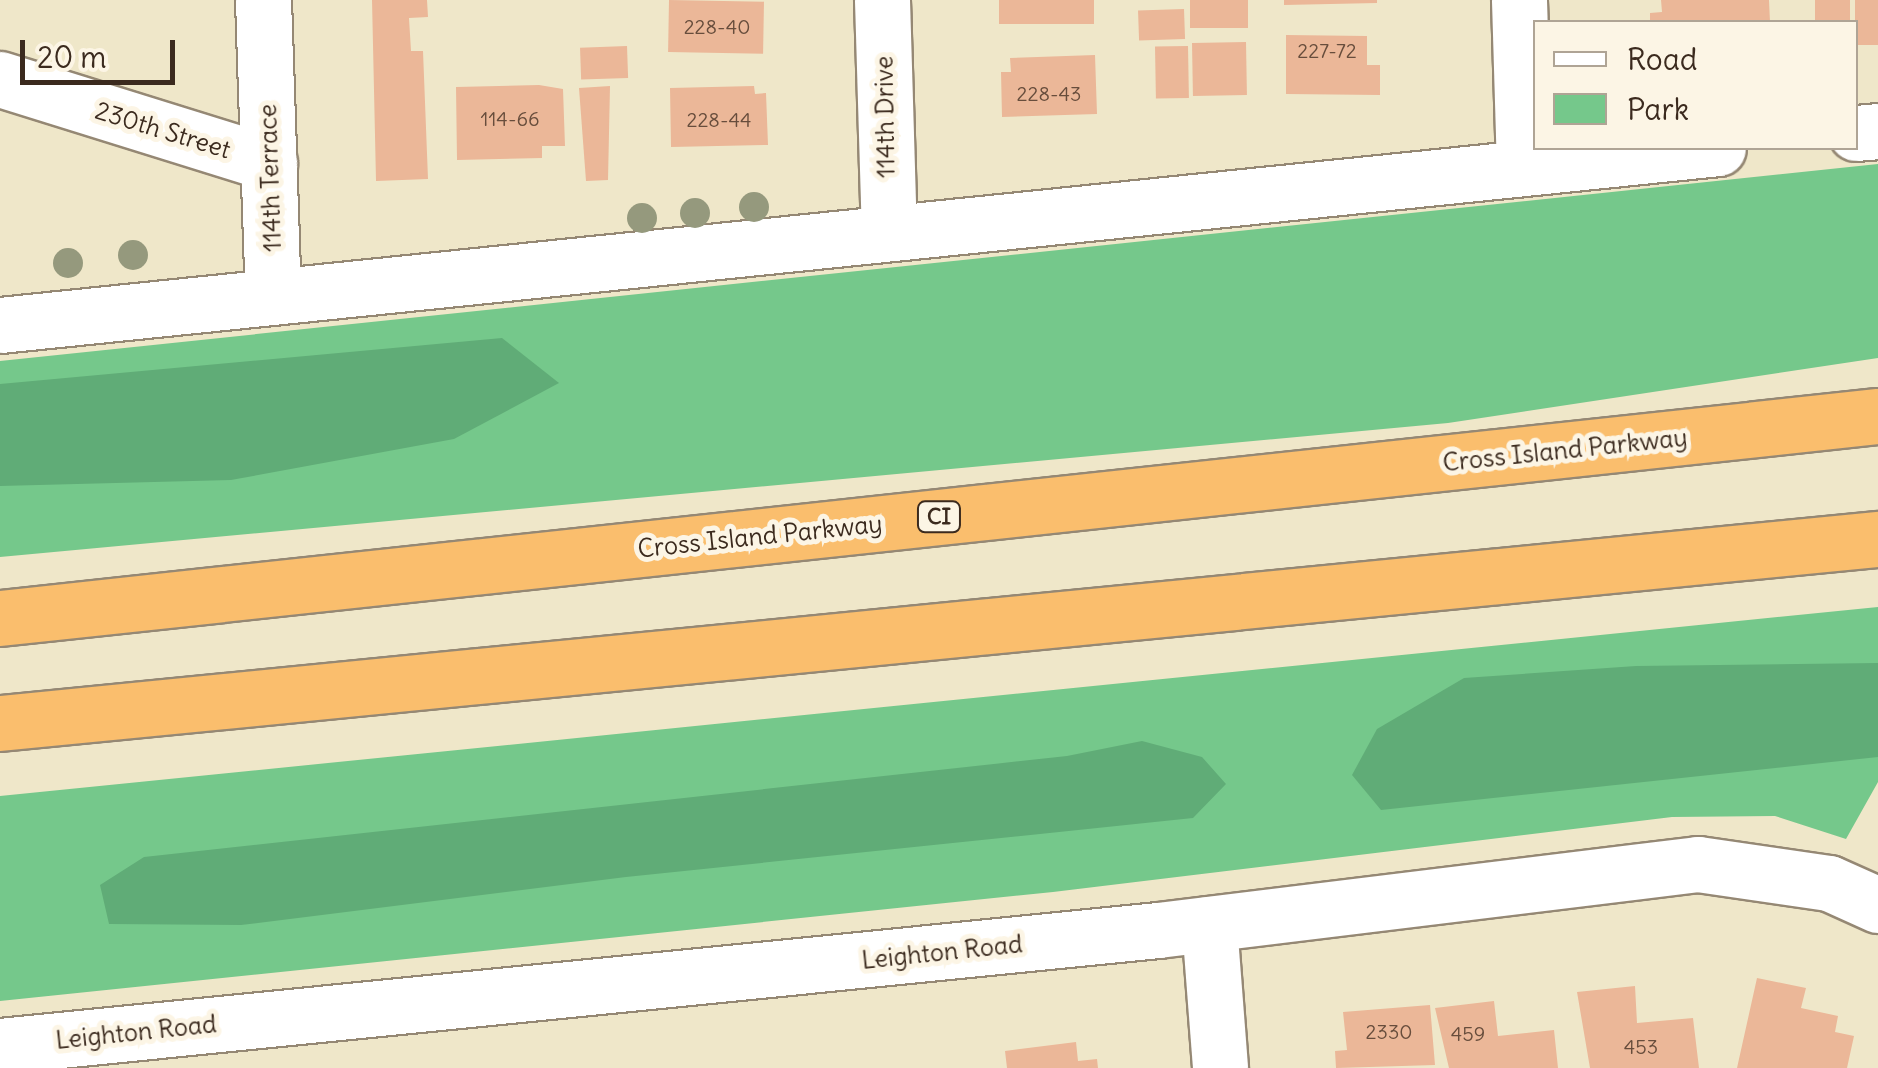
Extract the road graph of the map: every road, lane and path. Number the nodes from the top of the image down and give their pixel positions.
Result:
1 (264, 0) edge
2 (882, 0) edge
3 (1519, 0) edge
4 (0, 79) edge
5 (1698, 150) edge
6 (269, 163) junction
7 (1524, 167) junction
8 (888, 233) junction
9 (274, 296) junction
10 (0, 324) edge
11 (1878, 416) edge
12 (1878, 539) edge
13 (0, 618) edge
14 (0, 722) edge
15 (1878, 906) edge
16 (1208, 924) junction
17 (0, 1046) edge
18 (1220, 1068) edge

1 - 6 street, 114th Terrace
2 - 8 street, 114th Drive
3 - 7 street
4 - 6 street, 230th Street
5 - 7 street
6 - 9 street, 114th Terrace
7 - 8 street
8 - 9 street
9 - 10 street
11 - 13 highway, Cross Island Parkway / CI
12 - 14 highway
15 - 16 street, Leighton Road
16 - 17 street, Leighton Road
16 - 18 street

